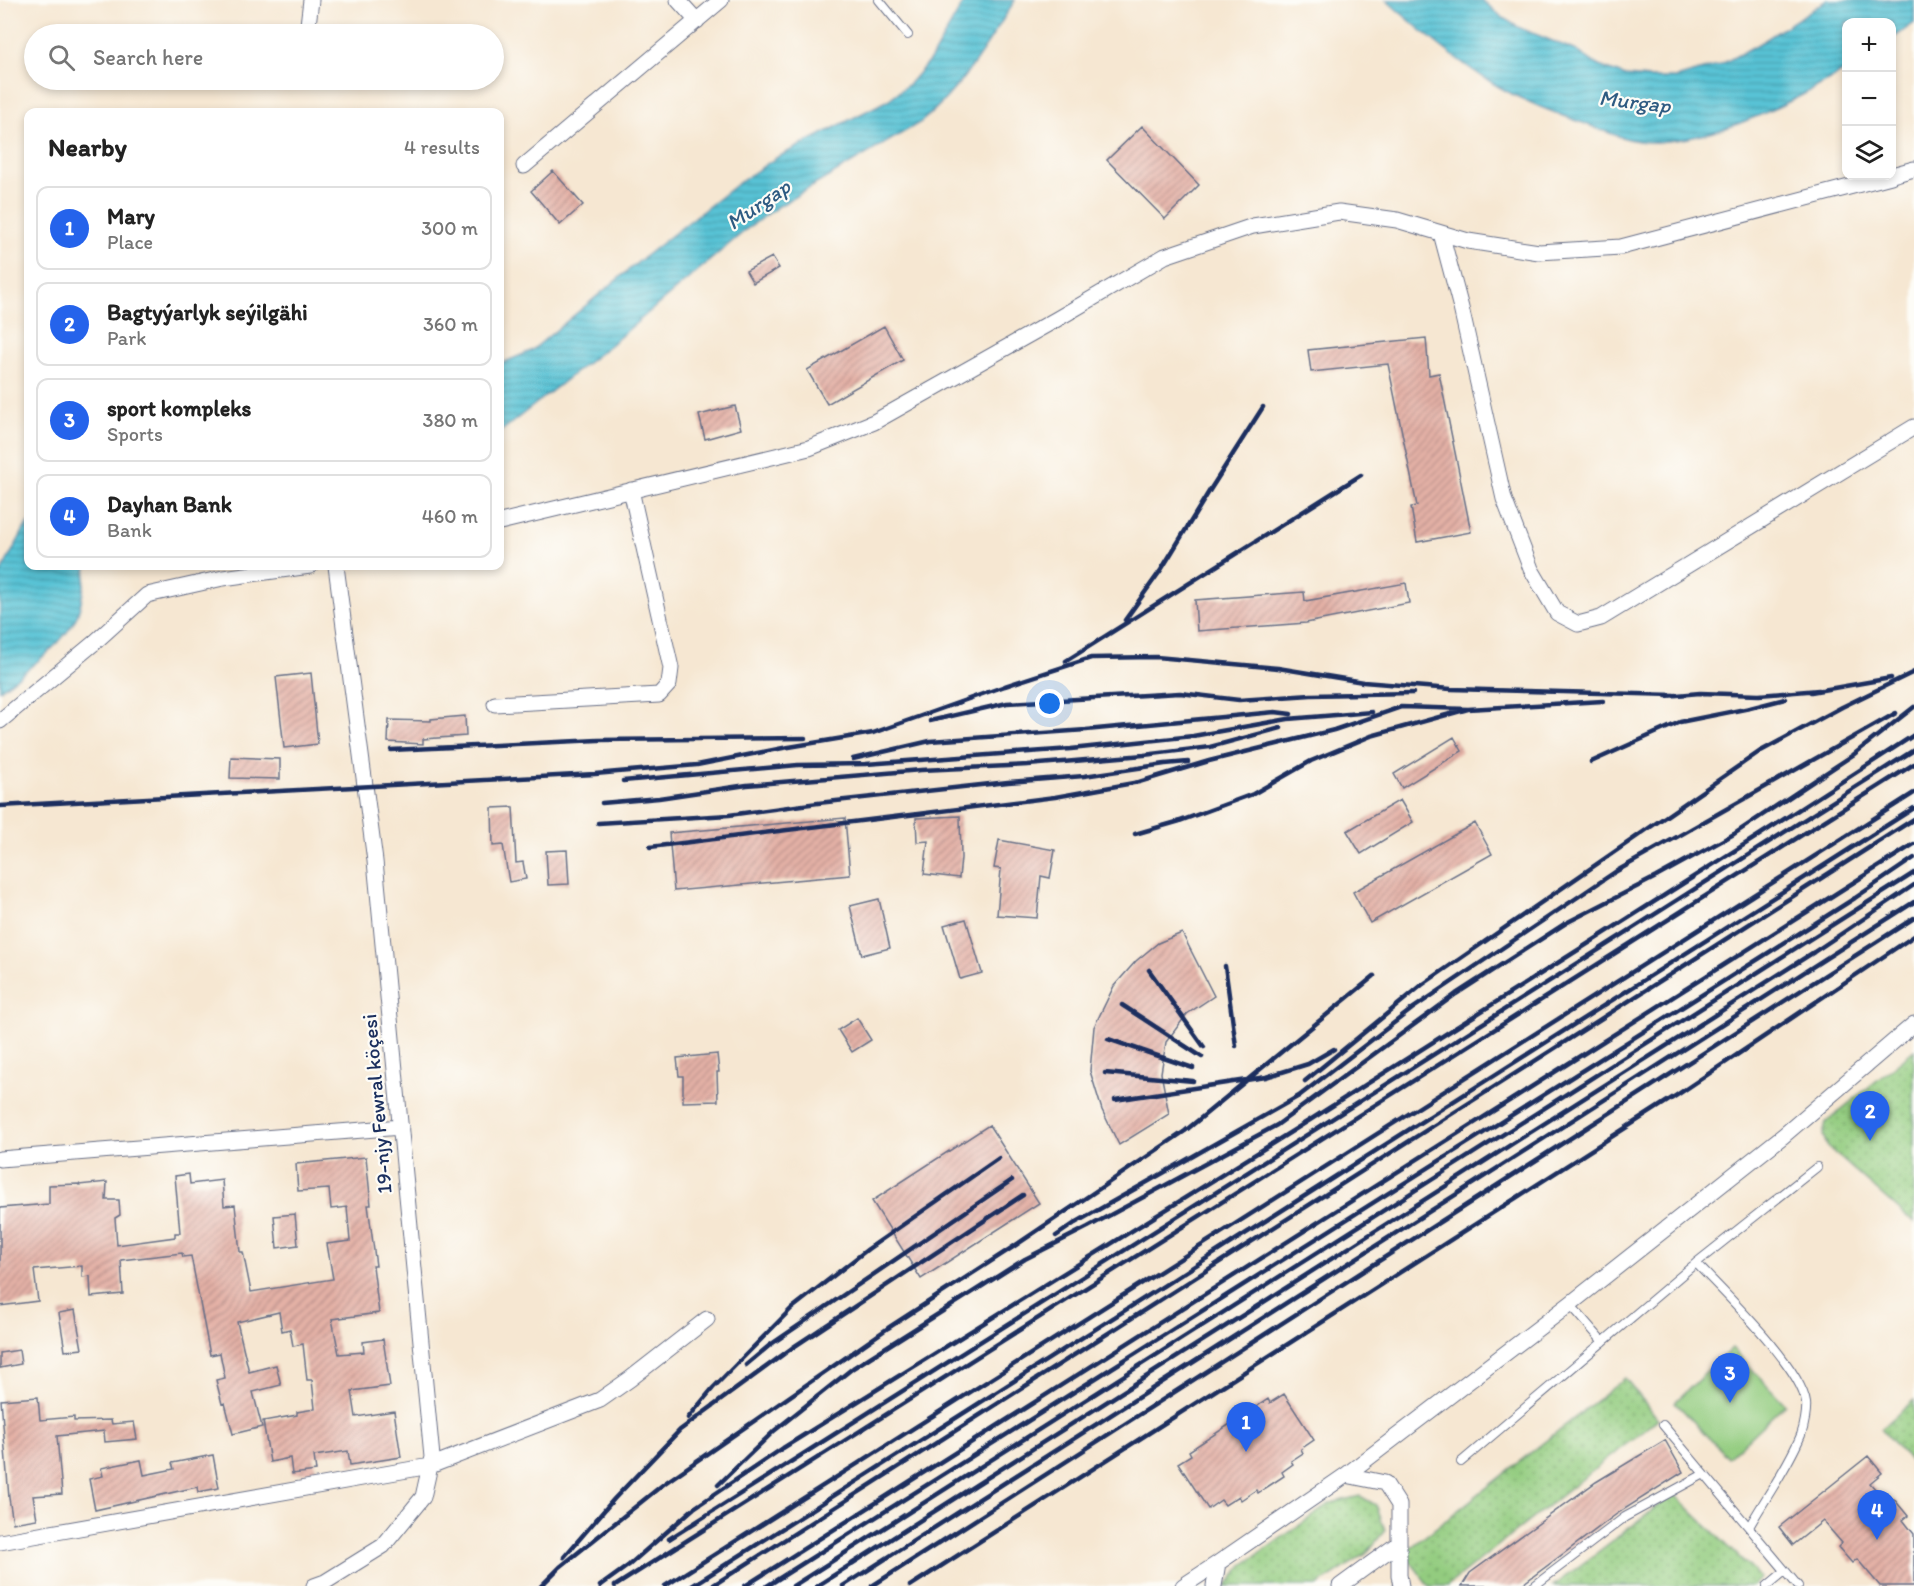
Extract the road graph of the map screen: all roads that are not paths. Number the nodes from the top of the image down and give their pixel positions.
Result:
1 (310, 0) edge
2 (678, 0) edge
3 (721, 0) edge
4 (879, 0) edge
5 (697, 21) junction
6 (308, 24) edge
7 (908, 35) dead end
8 (524, 166) dead end
9 (1914, 169) edge
10 (1896, 174) edge
11 (1872, 180) edge
12 (1441, 233) junction
13 (1914, 426) edge
14 (631, 490) junction
15 (504, 521) edge
16 (281, 570) edge
17 (337, 570) edge
18 (495, 704) dead end
19 (0, 721) edge
20 (1914, 1024) edge
21 (400, 1127) junction
22 (0, 1159) edge
23 (1817, 1167) dead end
24 (1696, 1263) junction
25 (1570, 1304) junction
26 (707, 1318) dead end
27 (1603, 1342) junction
28 (1664, 1425) dead end
29 (1461, 1462) dead end
30 (430, 1466) junction
31 (1704, 1474) junction
32 (1346, 1475) junction
33 (1749, 1527) junction
34 (0, 1542) edge
35 (1399, 1543) junction
36 (1218, 1563) junction
37 (1785, 1571) junction
38 (314, 1586) edge
39 (1183, 1586) edge
40 (1214, 1586) edge
41 (1340, 1586) edge
42 (1401, 1586) edge
43 (1534, 1586) edge
44 (1767, 1586) edge
45 (1798, 1586) edge

1 - 6 street
2 - 5 street
3 - 5 street
4 - 7 lane
5 - 8 street
9 - 10 street
11 - 12 street
12 - 13 street
12 - 14 street
14 - 15 street
14 - 18 street
16 - 19 street
17 - 21 street, 19-njy Fewral köçesi
20 - 25 street
21 - 22 street
21 - 30 street, 19-njy Fewral köçesi
23 - 24 lane
24 - 27 lane
24 - 33 lane
25 - 27 lane
25 - 32 street
26 - 30 street
27 - 29 lane
28 - 31 lane
30 - 34 street
30 - 38 street, 19-njy Fewral köçesi
31 - 33 lane
31 - 43 lane
32 - 35 street
32 - 36 street
33 - 37 lane
35 - 41 street
35 - 42 street
36 - 39 street
36 - 40 street
37 - 44 lane
37 - 45 lane

